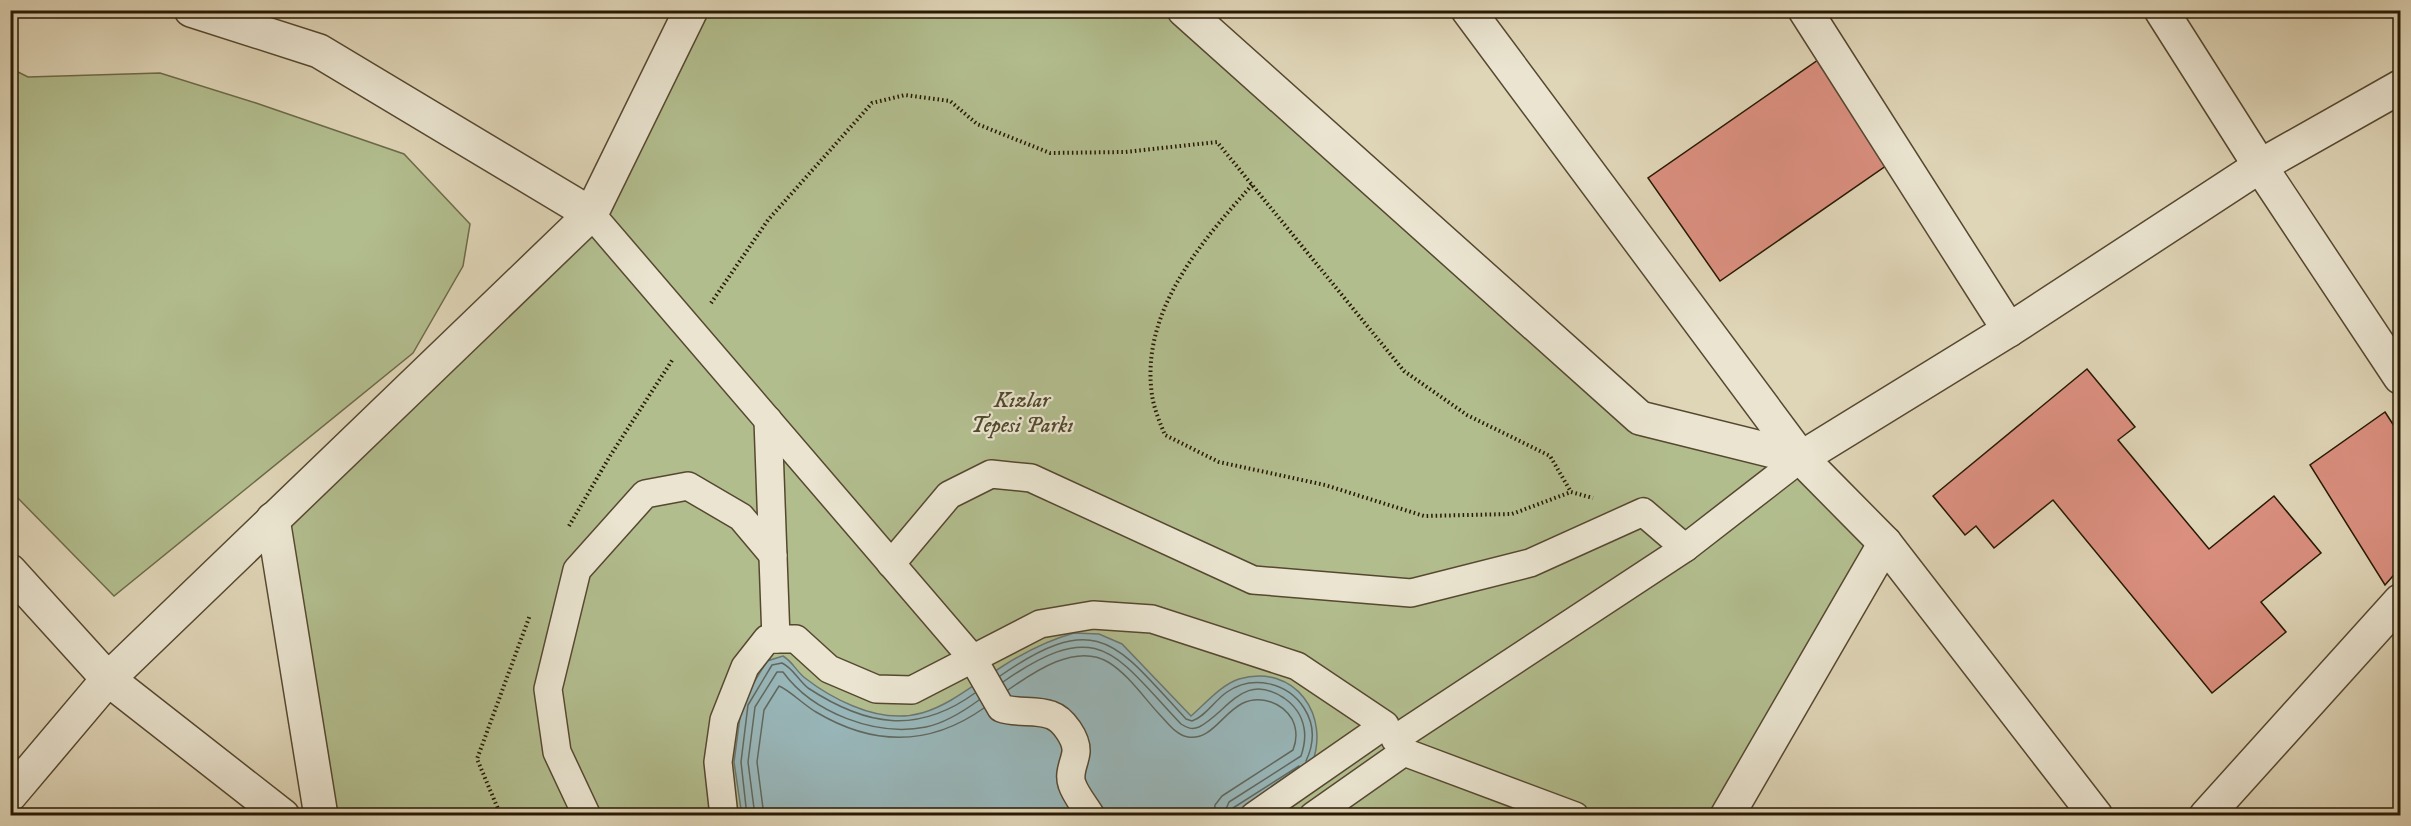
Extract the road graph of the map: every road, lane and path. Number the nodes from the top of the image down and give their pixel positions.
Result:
1 (191, 10) edge
2 (691, 10) edge
3 (1184, 10) edge
4 (1468, 10) edge
5 (1805, 10) edge
6 (2161, 10) edge
7 (2400, 87) edge
8 (2260, 166) junction
9 (1252, 184) junction
10 (591, 214) junction
11 (2009, 330) junction
12 (691, 331) junction
13 (2400, 377) edge
14 (768, 420) junction
15 (1801, 458) junction
16 (1571, 492) junction
17 (1643, 512) junction
18 (273, 519) junction
19 (568, 528) dead end
20 (1885, 543) junction
21 (1684, 548) junction
22 (773, 555) junction
23 (891, 564) junction
24 (10, 571) edge
25 (2400, 601) edge
26 (530, 614) dead end
27 (776, 639) junction
28 (973, 659) junction
29 (108, 678) junction
30 (1394, 739) junction
31 (10, 795) edge
32 (283, 816) edge
33 (321, 816) edge
34 (501, 816) edge
35 (587, 816) edge
36 (724, 816) edge
37 (1091, 816) edge
38 (1254, 816) edge
39 (1313, 816) edge
40 (1575, 816) edge
41 (1727, 816) edge
42 (2096, 816) edge
43 (2206, 816) edge

1 - 10 street
2 - 10 street
3 - 15 street
4 - 15 street
5 - 11 street
6 - 8 street
7 - 8 street
8 - 11 street
8 - 13 street
9 - 12 path
9 - 16 path
9 - 16 path
10 - 12 street
10 - 18 street
11 - 15 street
12 - 14 street
12 - 19 path
14 - 22 street
14 - 23 street
15 - 20 street
15 - 21 street
16 - 17 path
17 - 21 street
17 - 23 street
18 - 29 street
18 - 33 street
20 - 41 street
20 - 42 street
21 - 30 street
22 - 27 street
22 - 35 street
23 - 28 street
24 - 29 street
25 - 43 street
26 - 34 path
27 - 28 street
27 - 36 street
28 - 30 street
28 - 37 street
29 - 31 street
29 - 32 street
30 - 38 street
30 - 39 street
30 - 40 street

